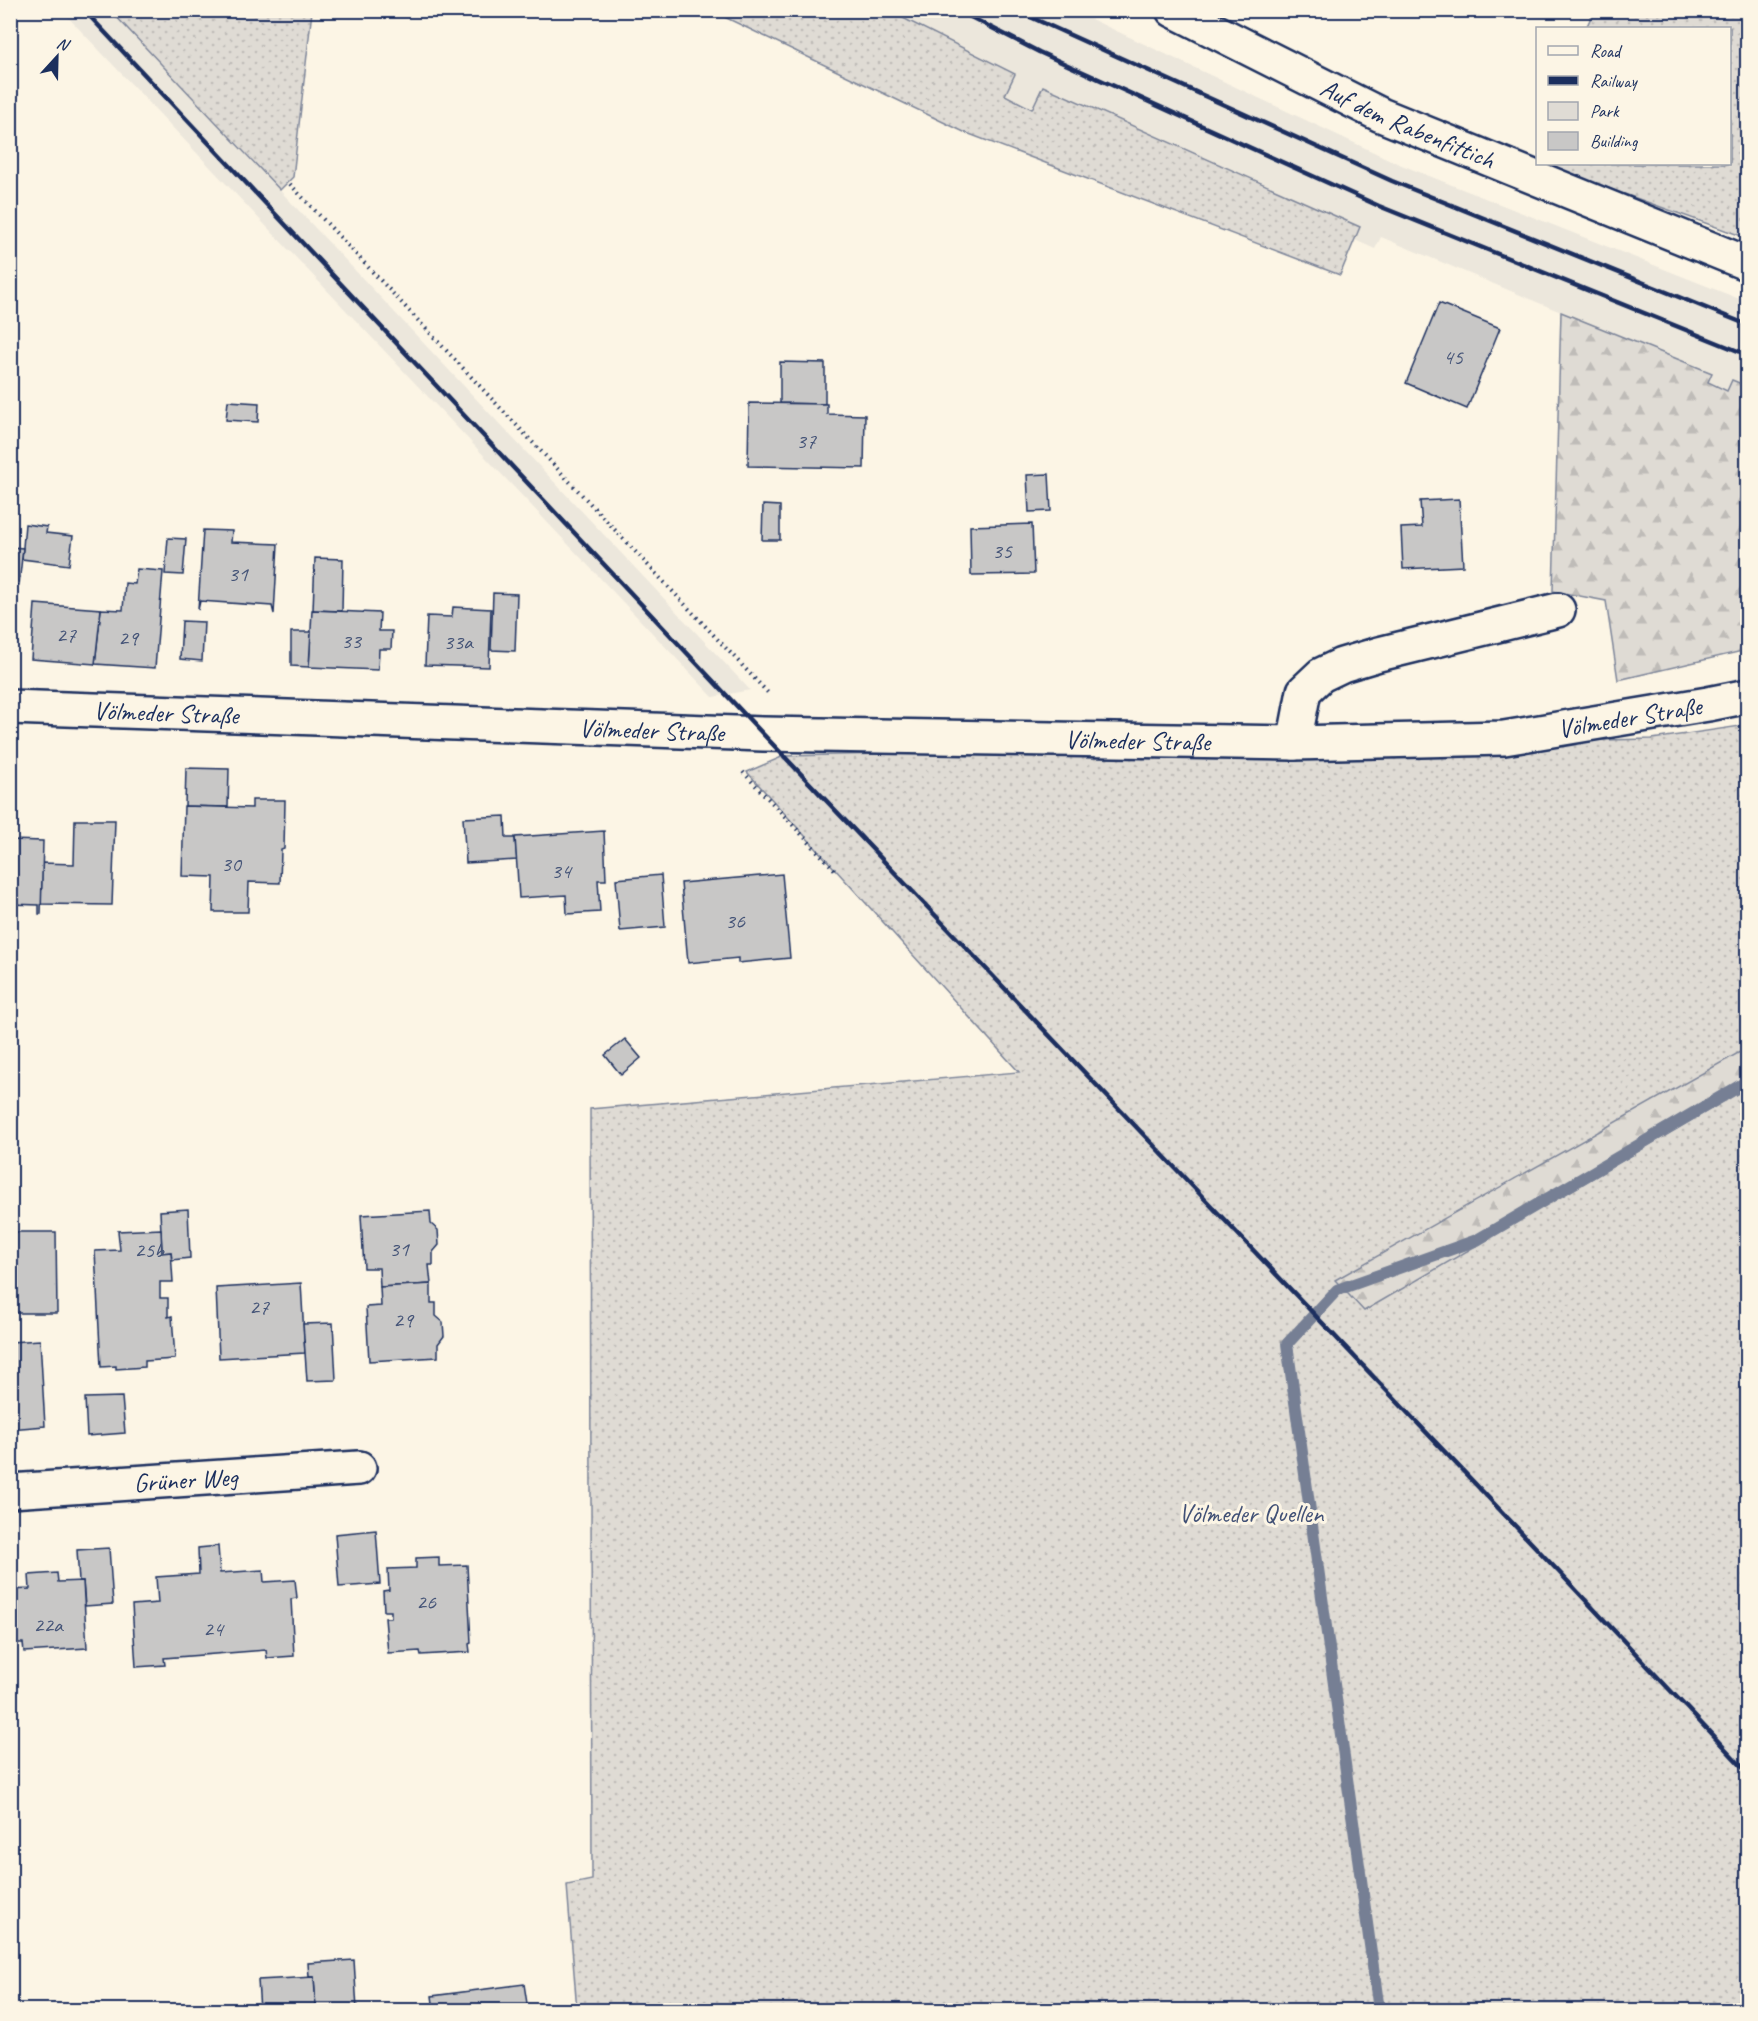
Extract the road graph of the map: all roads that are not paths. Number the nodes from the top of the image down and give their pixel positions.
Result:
1 (1173, 10) edge
2 (1748, 264) edge
3 (1557, 610) dead end
4 (1748, 696) edge
5 (10, 706) edge
6 (1294, 743) junction
7 (360, 1468) dead end
8 (10, 1491) edge

1 - 2 street, Auf dem Rabenfittich
3 - 6 street
4 - 6 street, Völmeder Straße
5 - 6 street, Völmeder Straße
7 - 8 street, Grüner Weg

